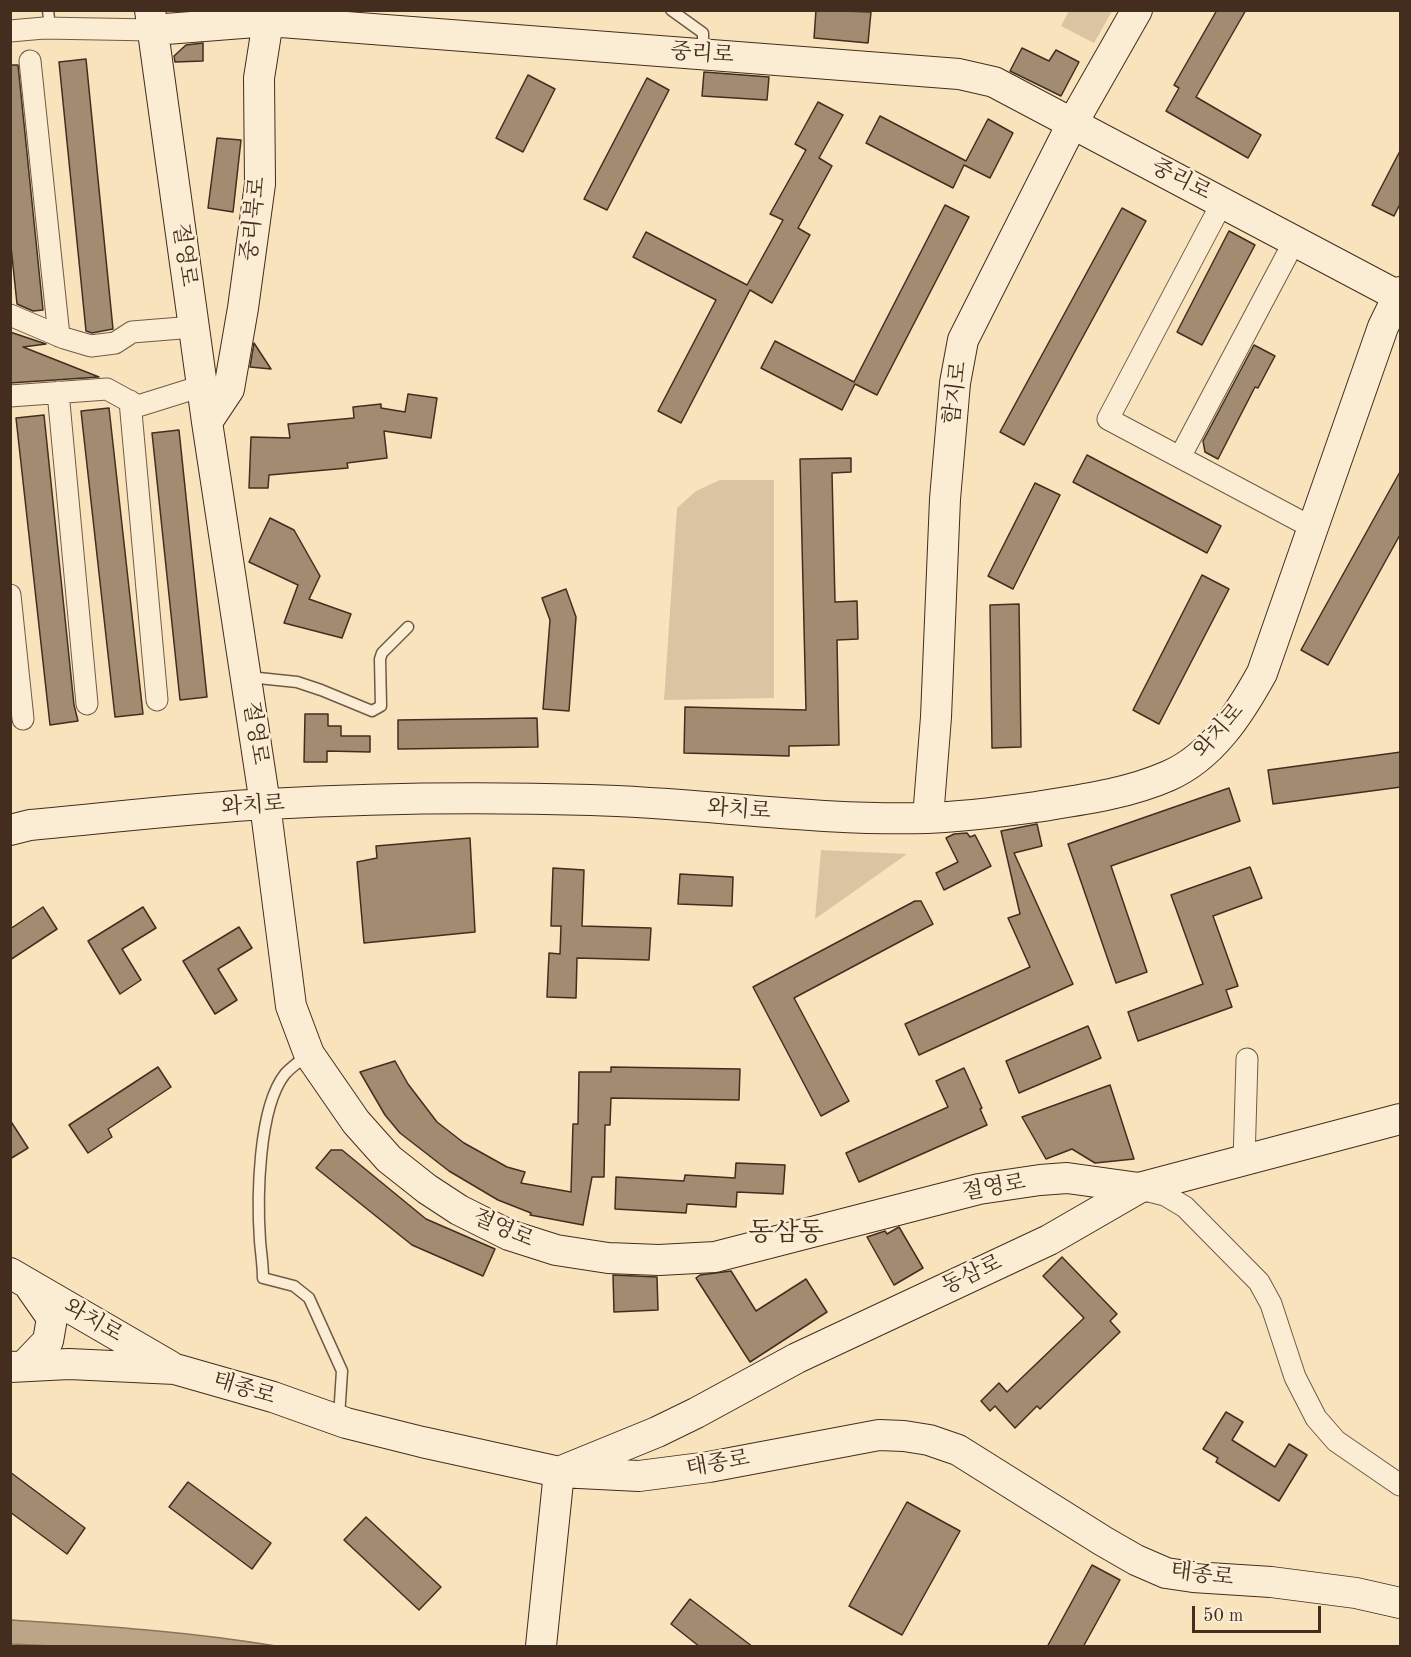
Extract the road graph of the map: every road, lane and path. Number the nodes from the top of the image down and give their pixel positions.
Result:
1 (670, 10) edge
2 (1137, 10) edge
3 (271, 16) edge
4 (49, 19) edge
5 (197, 19) edge
6 (104, 20) edge
7 (151, 20) edge
8 (10, 31) edge
9 (703, 54) junction
10 (30, 61) dead end
11 (1072, 124) junction
12 (1223, 201) junction
13 (1295, 240) junction
14 (1400, 294) edge
15 (243, 309) junction
16 (10, 315) edge
17 (193, 321) junction
18 (59, 336) junction
19 (202, 386) junction
20 (58, 392) junction
21 (10, 396) edge
22 (130, 401) junction
23 (207, 422) junction
24 (1180, 457) junction
25 (1313, 528) junction
26 (10, 595) edge
27 (408, 627) dead end
28 (246, 677) junction
29 (158, 700) dead end
30 (87, 704) dead end
31 (23, 719) dead end
32 (266, 804) junction
33 (928, 818) junction
34 (10, 830) edge
35 (309, 1054) junction
36 (1247, 1059) dead end
37 (1401, 1119) edge
38 (1244, 1161) junction
39 (1139, 1188) junction
40 (19, 1278) edge
41 (72, 1309) junction
42 (69, 1364) junction
43 (17, 1367) edge
44 (175, 1369) junction
45 (339, 1420) junction
46 (559, 1472) junction
47 (1401, 1485) edge
48 (1401, 1603) edge
49 (541, 1647) edge

1 - 9 lane
2 - 11 main road, 함지로
3 - 5 main road, 중리로
3 - 9 main road, 중리로
3 - 15 main road, 중리북로
4 - 6 street
4 - 8 street
5 - 7 main road, 중리로
6 - 7 street
7 - 17 main road, 절영로
9 - 11 main road, 중리로
10 - 18 street
11 - 12 main road, 중리로
11 - 33 main road, 함지로
12 - 13 main road, 중리로
12 - 24 street, 중리로
13 - 14 main road, 중리로
13 - 24 street
14 - 25 main road, 와치로
15 - 17 main road
15 - 23 main road, 중리북로
16 - 18 street
17 - 18 street
17 - 19 main road, 절영로
19 - 22 street
19 - 23 main road, 절영로
20 - 21 street
20 - 22 street
20 - 30 street
22 - 29 street
23 - 28 main road, 절영로
24 - 25 street
25 - 33 main road, 와치로
26 - 31 street
27 - 28 lane, 절영로
28 - 32 main road, 절영로
32 - 33 main road, 와치로
32 - 34 main road, 와치로
32 - 35 main road, 절영로
35 - 39 main road, 절영로
35 - 45 lane
36 - 38 street
37 - 38 main road, 동삼로
38 - 39 main road, 동삼로
39 - 46 main road, 동삼로
39 - 47 street
40 - 41 main road, 와치로
40 - 43 main road
41 - 42 main road
41 - 44 main road, 와치로
42 - 43 main road, 태종로
42 - 44 main road, 태종로
44 - 45 main road, 태종로
45 - 46 main road, 태종로
46 - 48 main road, 태종로
46 - 49 main road

